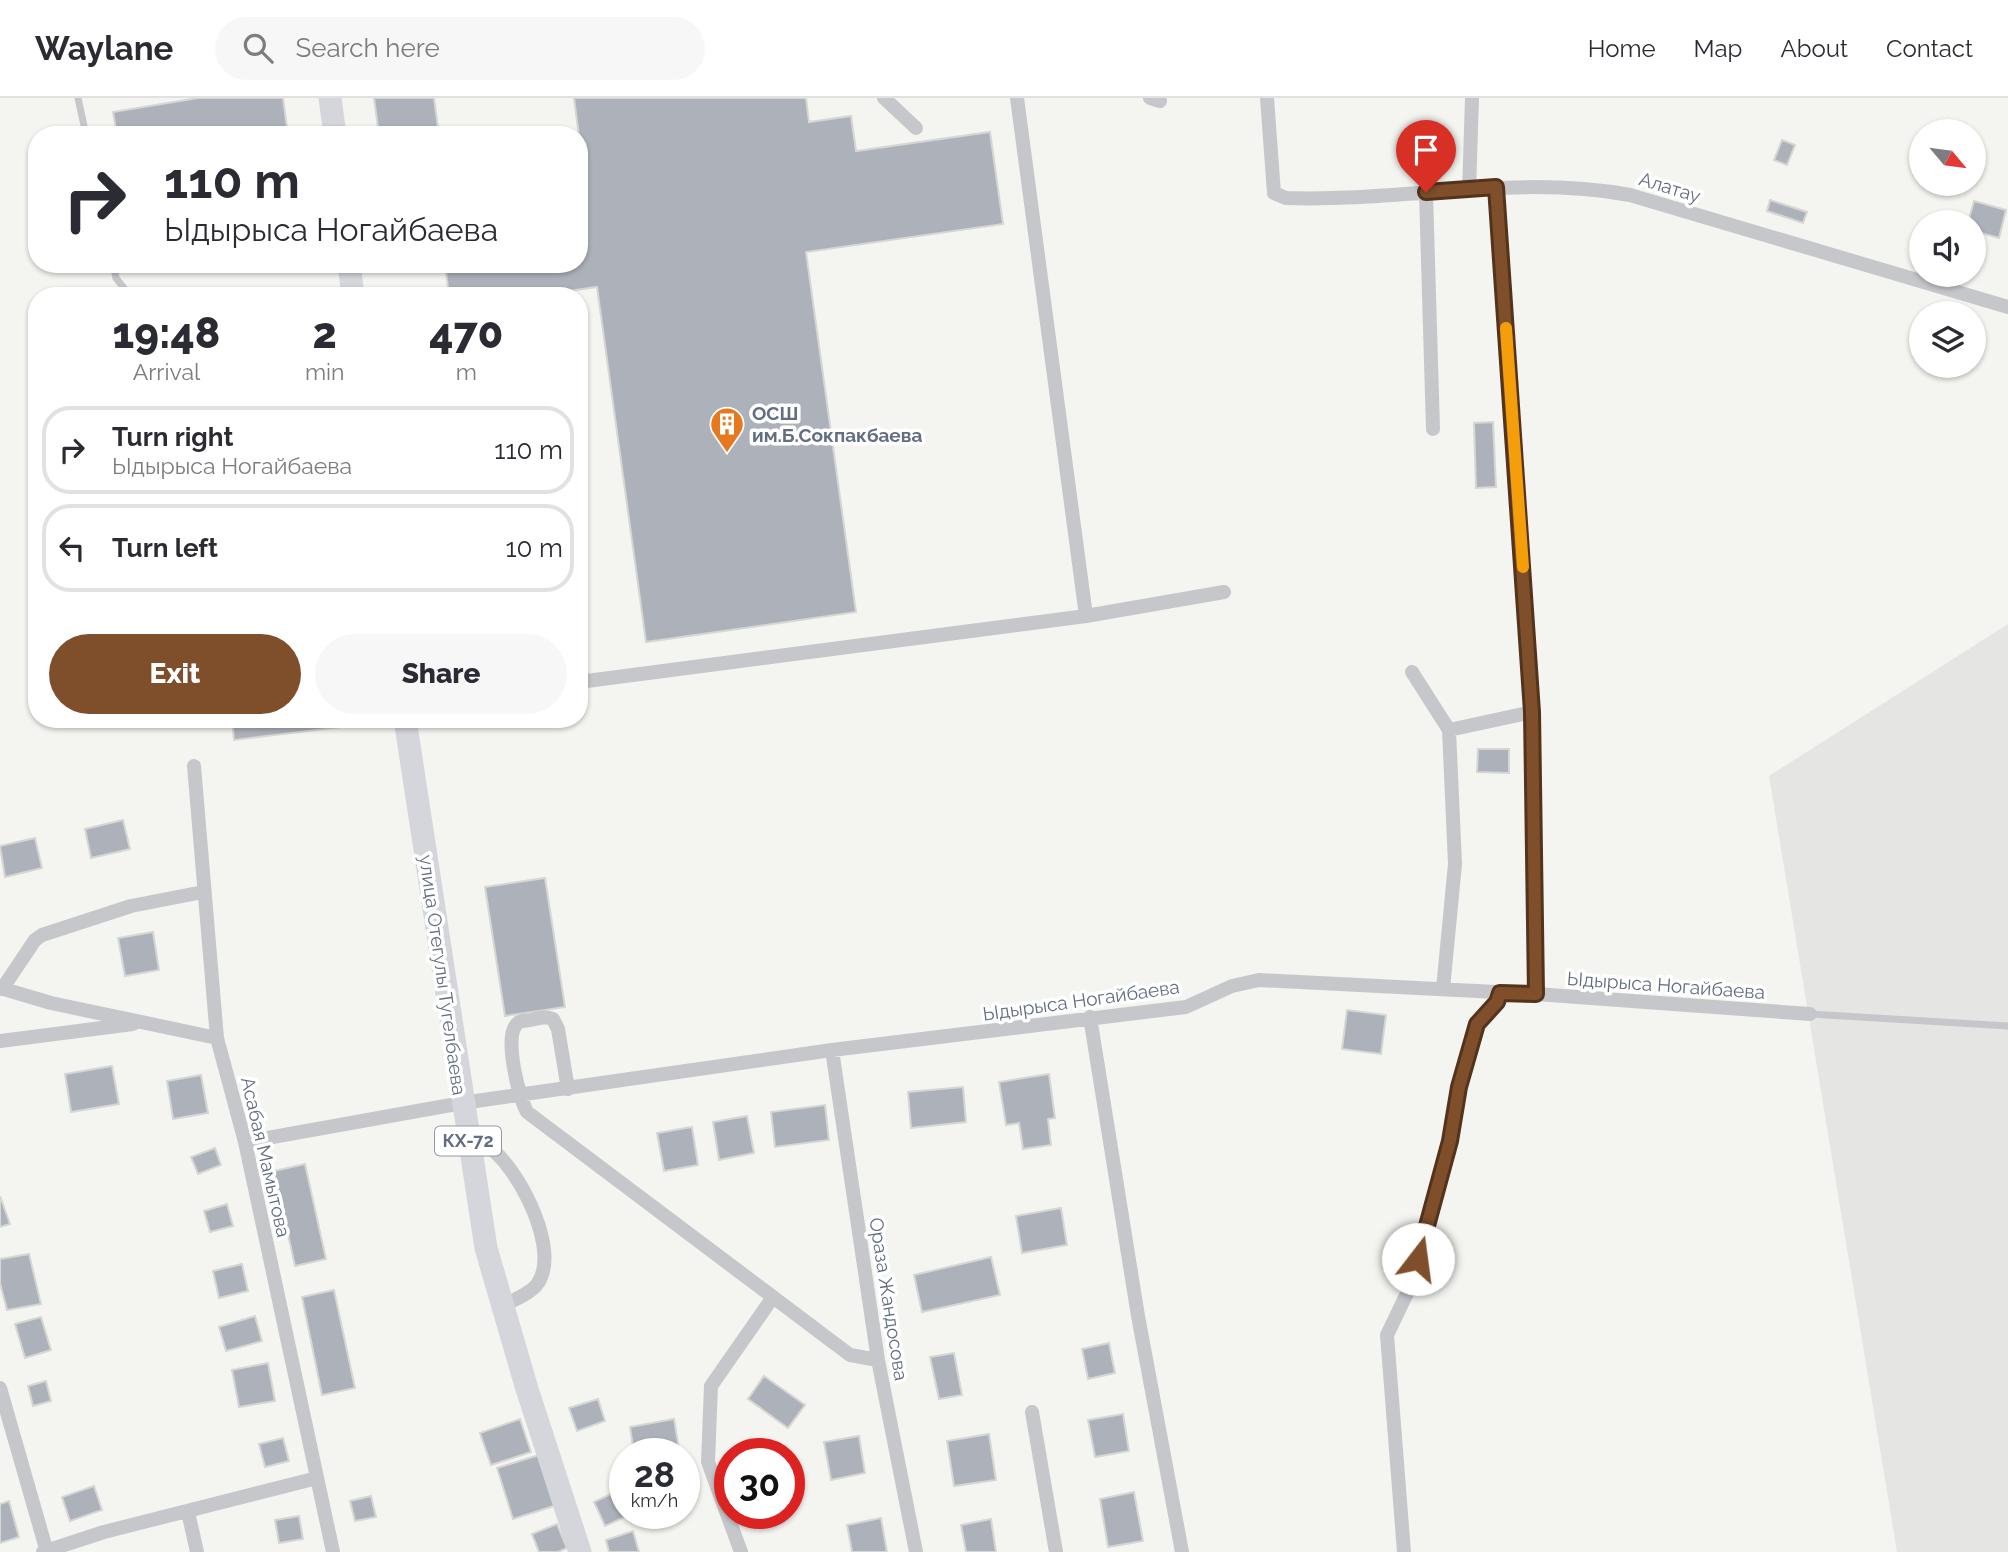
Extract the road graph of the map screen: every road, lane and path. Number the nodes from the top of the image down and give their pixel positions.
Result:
1 (78, 98) edge
2 (330, 98) edge
3 (884, 98) edge
4 (1017, 98) edge
5 (1267, 98) edge
6 (1472, 98) edge
7 (84, 126) edge
8 (334, 126) edge
9 (915, 128) dead end
10 (1496, 187) junction
11 (1469, 191) junction
12 (1426, 192) junction
13 (2008, 307) edge
14 (1433, 429) dead end
15 (1224, 592) dead end
16 (1086, 616) junction
17 (1412, 672) dead end
18 (588, 681) edge
19 (1532, 712) junction
20 (406, 728) edge
21 (1449, 730) junction
22 (194, 766) dead end
23 (203, 892) junction
24 (1, 988) edge
25 (1444, 989) junction
26 (1500, 993) junction
27 (1536, 994) junction
28 (1810, 1014) joint
29 (1090, 1017) junction
30 (144, 1023) junction
31 (2008, 1026) edge
32 (217, 1038) junction
33 (0, 1041) edge
34 (832, 1050) junction
35 (568, 1089) junction
36 (519, 1096) junction
37 (462, 1103) junction
38 (467, 1137) junction
39 (245, 1142) junction
40 (773, 1297) junction
41 (502, 1306) junction
42 (878, 1360) junction
43 (0, 1388) edge
44 (1032, 1412) dead end
45 (317, 1478) junction
46 (188, 1512) junction
47 (46, 1552) edge
48 (197, 1552) edge
49 (333, 1552) edge
50 (580, 1552) edge
51 (741, 1552) edge
52 (916, 1552) edge
53 (1056, 1552) edge
54 (1182, 1552) edge
55 (1404, 1552) edge

1 - 7 lane
2 - 8 main road
3 - 9 street
4 - 16 street
5 - 12 street, Алатау
6 - 11 street
10 - 11 street, Алатау
10 - 13 street, Алатау
10 - 19 street
11 - 12 street, Алатау
12 - 14 street
15 - 16 street
16 - 18 street
17 - 21 street
19 - 21 street
19 - 27 street
20 - 37 main road, улица Отегулы Тугелбаева / КХ-72
21 - 25 street
22 - 23 street, Асабая Мамытова
23 - 24 street
23 - 32 street, Асабая Мамытова
24 - 30 street
25 - 26 street, Ыдырыса Ногайбаева
25 - 29 street, Ыдырыса Ногайбаева
26 - 27 street, Ыдырыса Ногайбаева
26 - 55 street
27 - 28 street, Ыдырыса Ногайбаева
28 - 31 lane, Ыдырыса Ногайбаева
29 - 34 street, Ыдырыса Ногайбаева
29 - 54 street
30 - 32 street
30 - 33 street
32 - 39 street, Асабая Мамытова
34 - 35 street, Ыдырыса Ногайбаева
34 - 42 street, Ораза Жандосова
35 - 36 street, Ыдырыса Ногайбаева
35 - 36 street
36 - 37 street, Ыдырыса Ногайбаева
36 - 40 street
37 - 38 main road, улица Отегулы Тугелбаева / КХ-72
37 - 39 street, Ыдырыса Ногайбаева
38 - 41 main road, улица Отегулы Тугелбаева / КХ-72
38 - 41 street
39 - 45 street, Асабая Мамытова
40 - 42 street
40 - 51 street
41 - 50 main road, улица Отегулы Тугелбаева / КХ-72
42 - 52 street, Ораза Жандосова
43 - 47 street
44 - 53 street
45 - 46 street
45 - 49 street, Асабая Мамытова
46 - 47 street
46 - 48 street

